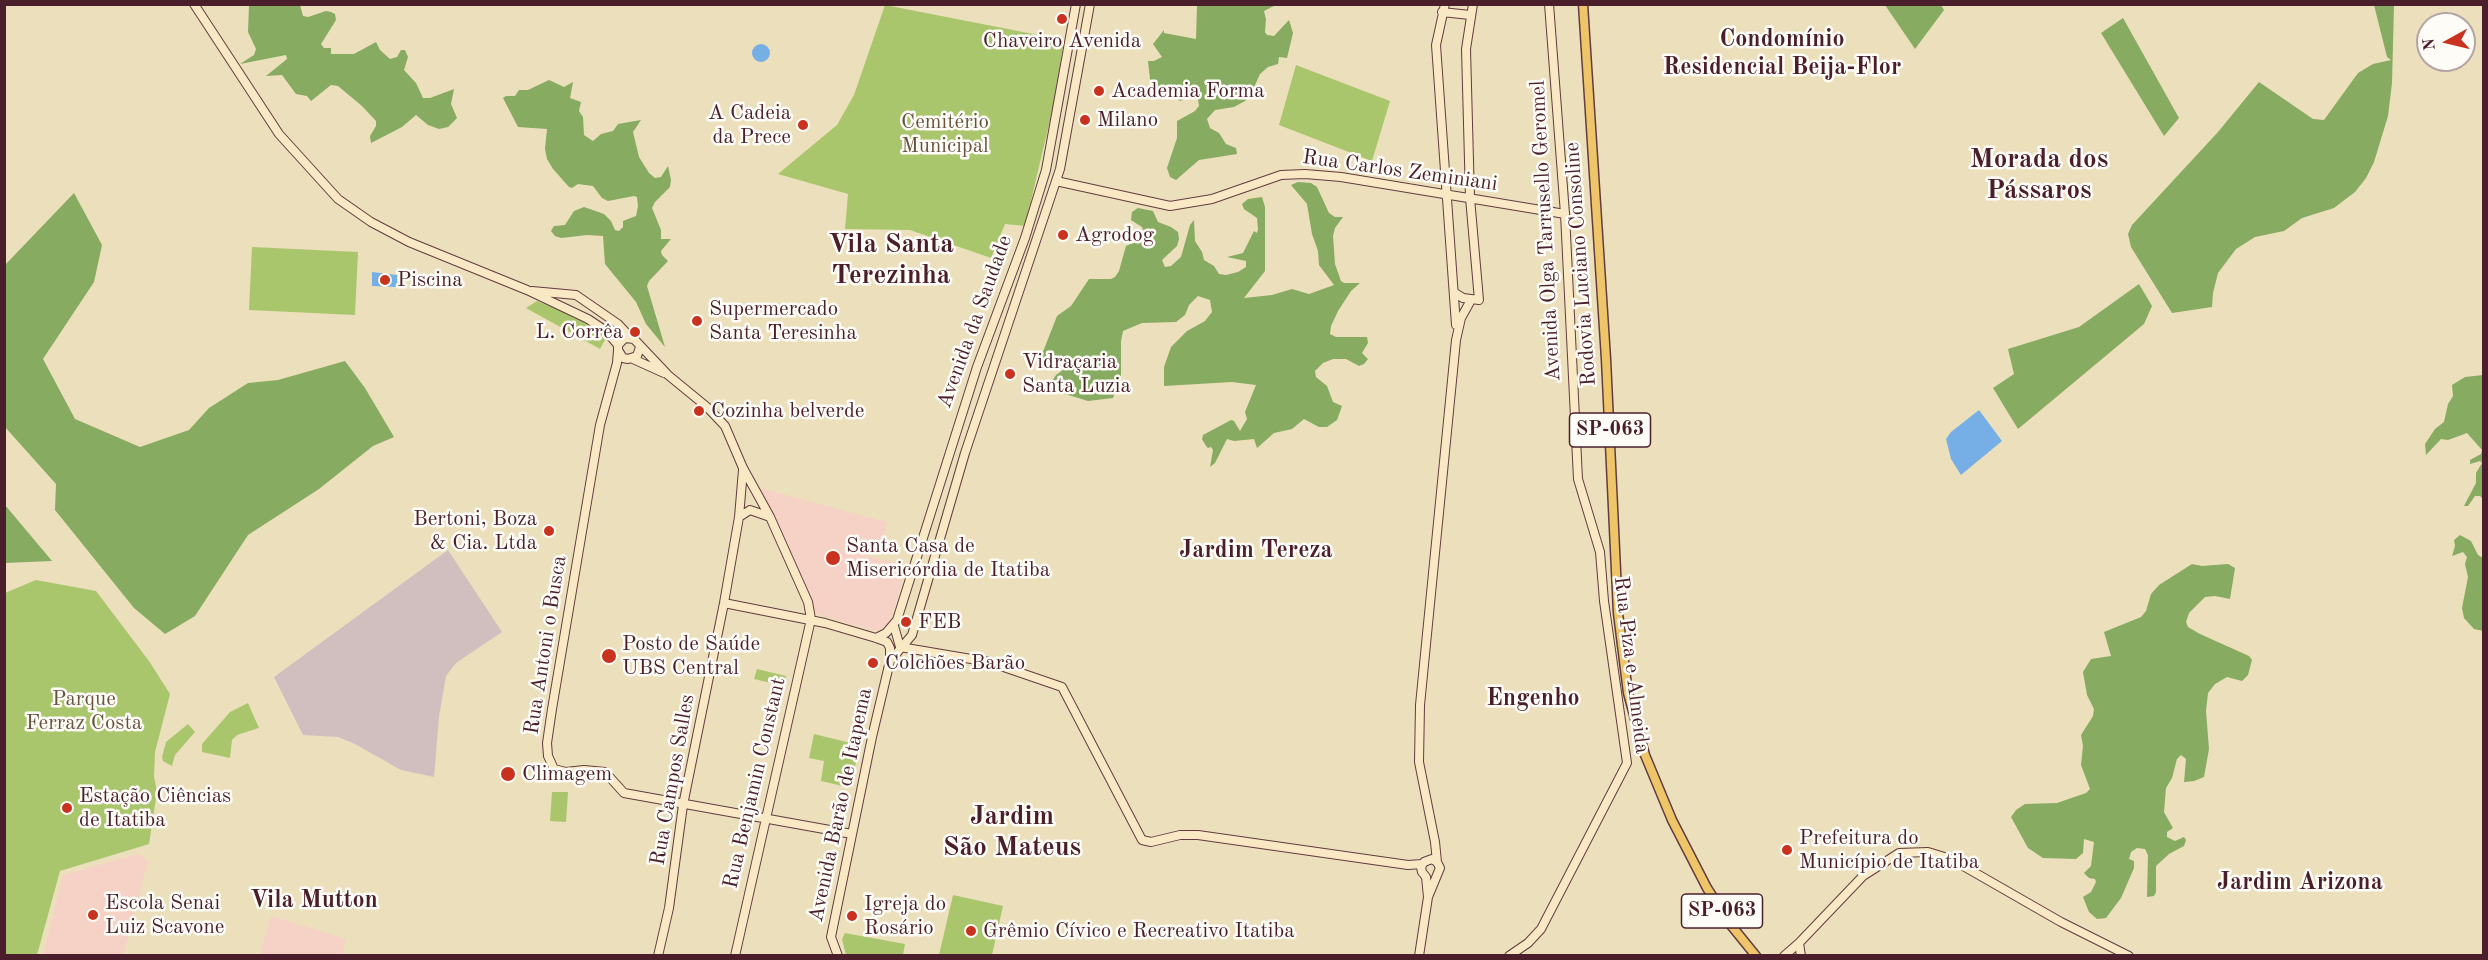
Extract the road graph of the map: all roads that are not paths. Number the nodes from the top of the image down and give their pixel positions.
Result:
1 (194, 4) edge
2 (1076, 4) edge
3 (1090, 4) edge
4 (1473, 4) edge
5 (1549, 4) edge
6 (1583, 4) edge
7 (1443, 8) edge
8 (1470, 15) junction
9 (1072, 29) junction
10 (1084, 39) junction
11 (1066, 69) junction
12 (1079, 71) junction
13 (1062, 92) junction
14 (1074, 96) junction
15 (1056, 181) junction
16 (1446, 194) junction
17 (1470, 198) junction
18 (1565, 214) junction
19 (527, 290) junction
20 (1455, 293) junction
21 (1475, 300) junction
22 (630, 338) junction
23 (1456, 340) junction
24 (640, 347) junction
25 (618, 348) junction
26 (982, 355) junction
27 (631, 359) junction
28 (995, 360) junction
29 (617, 363) junction
30 (668, 375) junction
31 (1576, 455) joint
32 (743, 468) junction
33 (739, 517) junction
34 (770, 517) junction
35 (909, 585) junction
36 (925, 590) junction
37 (724, 603) junction
38 (811, 619) junction
39 (894, 626) junction
40 (912, 634) junction
41 (876, 638) junction
42 (900, 647) junction
43 (923, 650) junction
44 (890, 661) junction
45 (683, 805) junction
46 (764, 819) junction
47 (852, 834) junction
48 (1435, 842) junction
49 (1437, 862) junction
50 (1424, 868) junction
51 (1435, 876) junction
52 (1428, 897) junction
53 (1799, 943) junction
54 (1419, 955) edge
55 (1788, 955) edge
56 (658, 956) edge
57 (735, 956) edge
58 (838, 956) edge
59 (1509, 956) edge
60 (1756, 956) edge
61 (1801, 956) edge
62 (2129, 956) edge

1 - 19 main road
2 - 9 main road, Avenida da Saudade
3 - 10 main road, Avenida da Saudade
4 - 8 main road
5 - 18 main road, Avenida Olga Tarrusello Geromel
6 - 60 main road, Rodovia Luciano Consoline / SP-063
7 - 8 main road
7 - 16 main road
8 - 17 main road
9 - 10 main road
9 - 11 main road, Avenida da Saudade
10 - 12 main road, Avenida da Saudade
11 - 12 main road
11 - 13 main road, Avenida da Saudade
12 - 14 main road, Avenida da Saudade
13 - 14 main road
13 - 26 main road, Avenida da Saudade
14 - 15 main road, Avenida da Saudade
15 - 16 main road, Rua Carlos Zeminiani
15 - 28 main road, Avenida da Saudade
16 - 17 main road, Rua Carlos Zeminiani
16 - 20 main road
17 - 18 main road, Rua Carlos Zeminiani
17 - 21 main road
18 - 31 main road, Avenida Olga Tarrusello Geromel
19 - 22 main road
19 - 25 main road
20 - 21 main road
20 - 23 main road
21 - 23 main road
22 - 24 main road
22 - 25 main road
23 - 48 main road
24 - 27 main road
24 - 30 main road
25 - 27 main road
25 - 29 main road, Rua Antoni o Busca
26 - 28 main road
26 - 35 main road, Avenida da Saudade
27 - 29 main road
27 - 30 main road
28 - 36 main road, Avenida da Saudade
29 - 45 main road, Rua Antoni o Busca
30 - 32 main road
31 - 59 main road, Rua Piza e Almeida
32 - 33 main road, Rua Campos Salles
32 - 34 main road
33 - 34 main road
33 - 37 main road, Rua Campos Salles
34 - 38 main road
35 - 36 main road
35 - 39 main road, Avenida da Saudade
36 - 40 main road, Avenida da Saudade
37 - 38 main road
37 - 45 main road, Rua Campos Salles
38 - 41 main road
38 - 46 main road, Rua Benjamin Constant
39 - 41 main road
39 - 42 main road
40 - 42 main road
40 - 43 main road
41 - 44 main road
42 - 43 main road
42 - 44 main road
43 - 50 main road
44 - 47 main road, Avenida Barão de Itapema
45 - 46 main road, Rua Antoni o Busca
45 - 56 main road, Rua Campos Salles
46 - 47 main road, Rua Antoni o Busca
46 - 57 main road, Rua Benjamin Constant
47 - 58 main road, Avenida Barão de Itapema
48 - 49 main road
48 - 50 main road
49 - 50 main road
49 - 51 main road
50 - 51 main road
50 - 52 main road
51 - 52 main road
52 - 54 main road
53 - 55 main road
53 - 61 main road
53 - 62 main road

